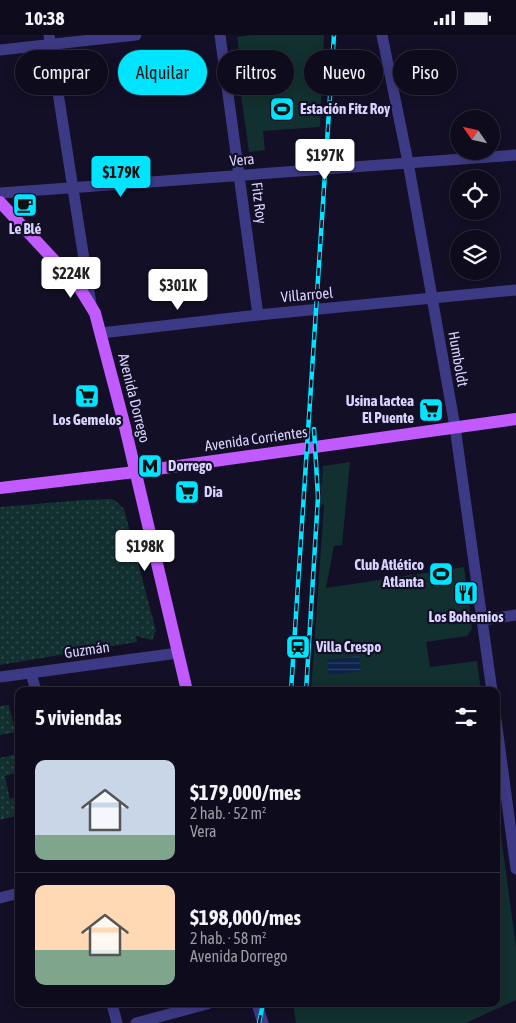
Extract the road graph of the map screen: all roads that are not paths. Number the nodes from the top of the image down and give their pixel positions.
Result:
1 (136, 35) edge
2 (220, 35) edge
3 (382, 35) edge
4 (50, 40) edge
5 (0, 51) edge
6 (516, 155) edge
7 (408, 162) junction
8 (240, 175) junction
9 (74, 188) junction
10 (0, 193) edge
11 (0, 202) edge
12 (516, 290) edge
13 (432, 299) junction
14 (91, 304) junction
15 (258, 315) junction
16 (101, 333) junction
17 (516, 419) edge
18 (455, 427) junction
19 (135, 472) junction
20 (0, 488) edge
21 (516, 615) edge
22 (483, 620) junction
23 (178, 653) junction
24 (31, 673) junction
25 (0, 677) edge
26 (35, 687) edge
27 (185, 687) edge
28 (491, 687) edge
29 (500, 738) edge
30 (511, 792) edge
31 (516, 869) edge
32 (15, 894) edge
33 (0, 898) edge
34 (113, 1007) edge
35 (196, 1007) edge
36 (258, 1007) edge
37 (117, 1023) edge
38 (136, 1023) edge
39 (263, 1023) edge

1 - 4 street
2 - 8 street, Fitz Roy
3 - 7 street, Humboldt
4 - 5 street
4 - 9 street
6 - 7 street, Vera
7 - 8 street, Vera
7 - 13 street, Humboldt
8 - 9 street, Vera
8 - 15 street, Fitz Roy
9 - 10 street, Vera
9 - 14 street
11 - 14 main road, Avenida Dorrego
12 - 13 street, Villarroel
13 - 15 street, Villarroel
13 - 18 street, Humboldt
14 - 16 main road, Avenida Dorrego
15 - 16 street, Villarroel
16 - 19 main road, Avenida Dorrego
17 - 18 main road, Avenida Corrientes
18 - 19 main road, Avenida Corrientes
18 - 22 street, Humboldt
19 - 20 main road, Avenida Corrientes
19 - 23 main road, Avenida Dorrego
21 - 22 street
22 - 28 street, Humboldt
23 - 24 street, Guzmán
23 - 27 main road, Avenida Dorrego
24 - 25 street, Guzmán
24 - 26 street
29 - 30 street
30 - 31 street
32 - 33 street
34 - 37 street
35 - 38 street
36 - 39 street

